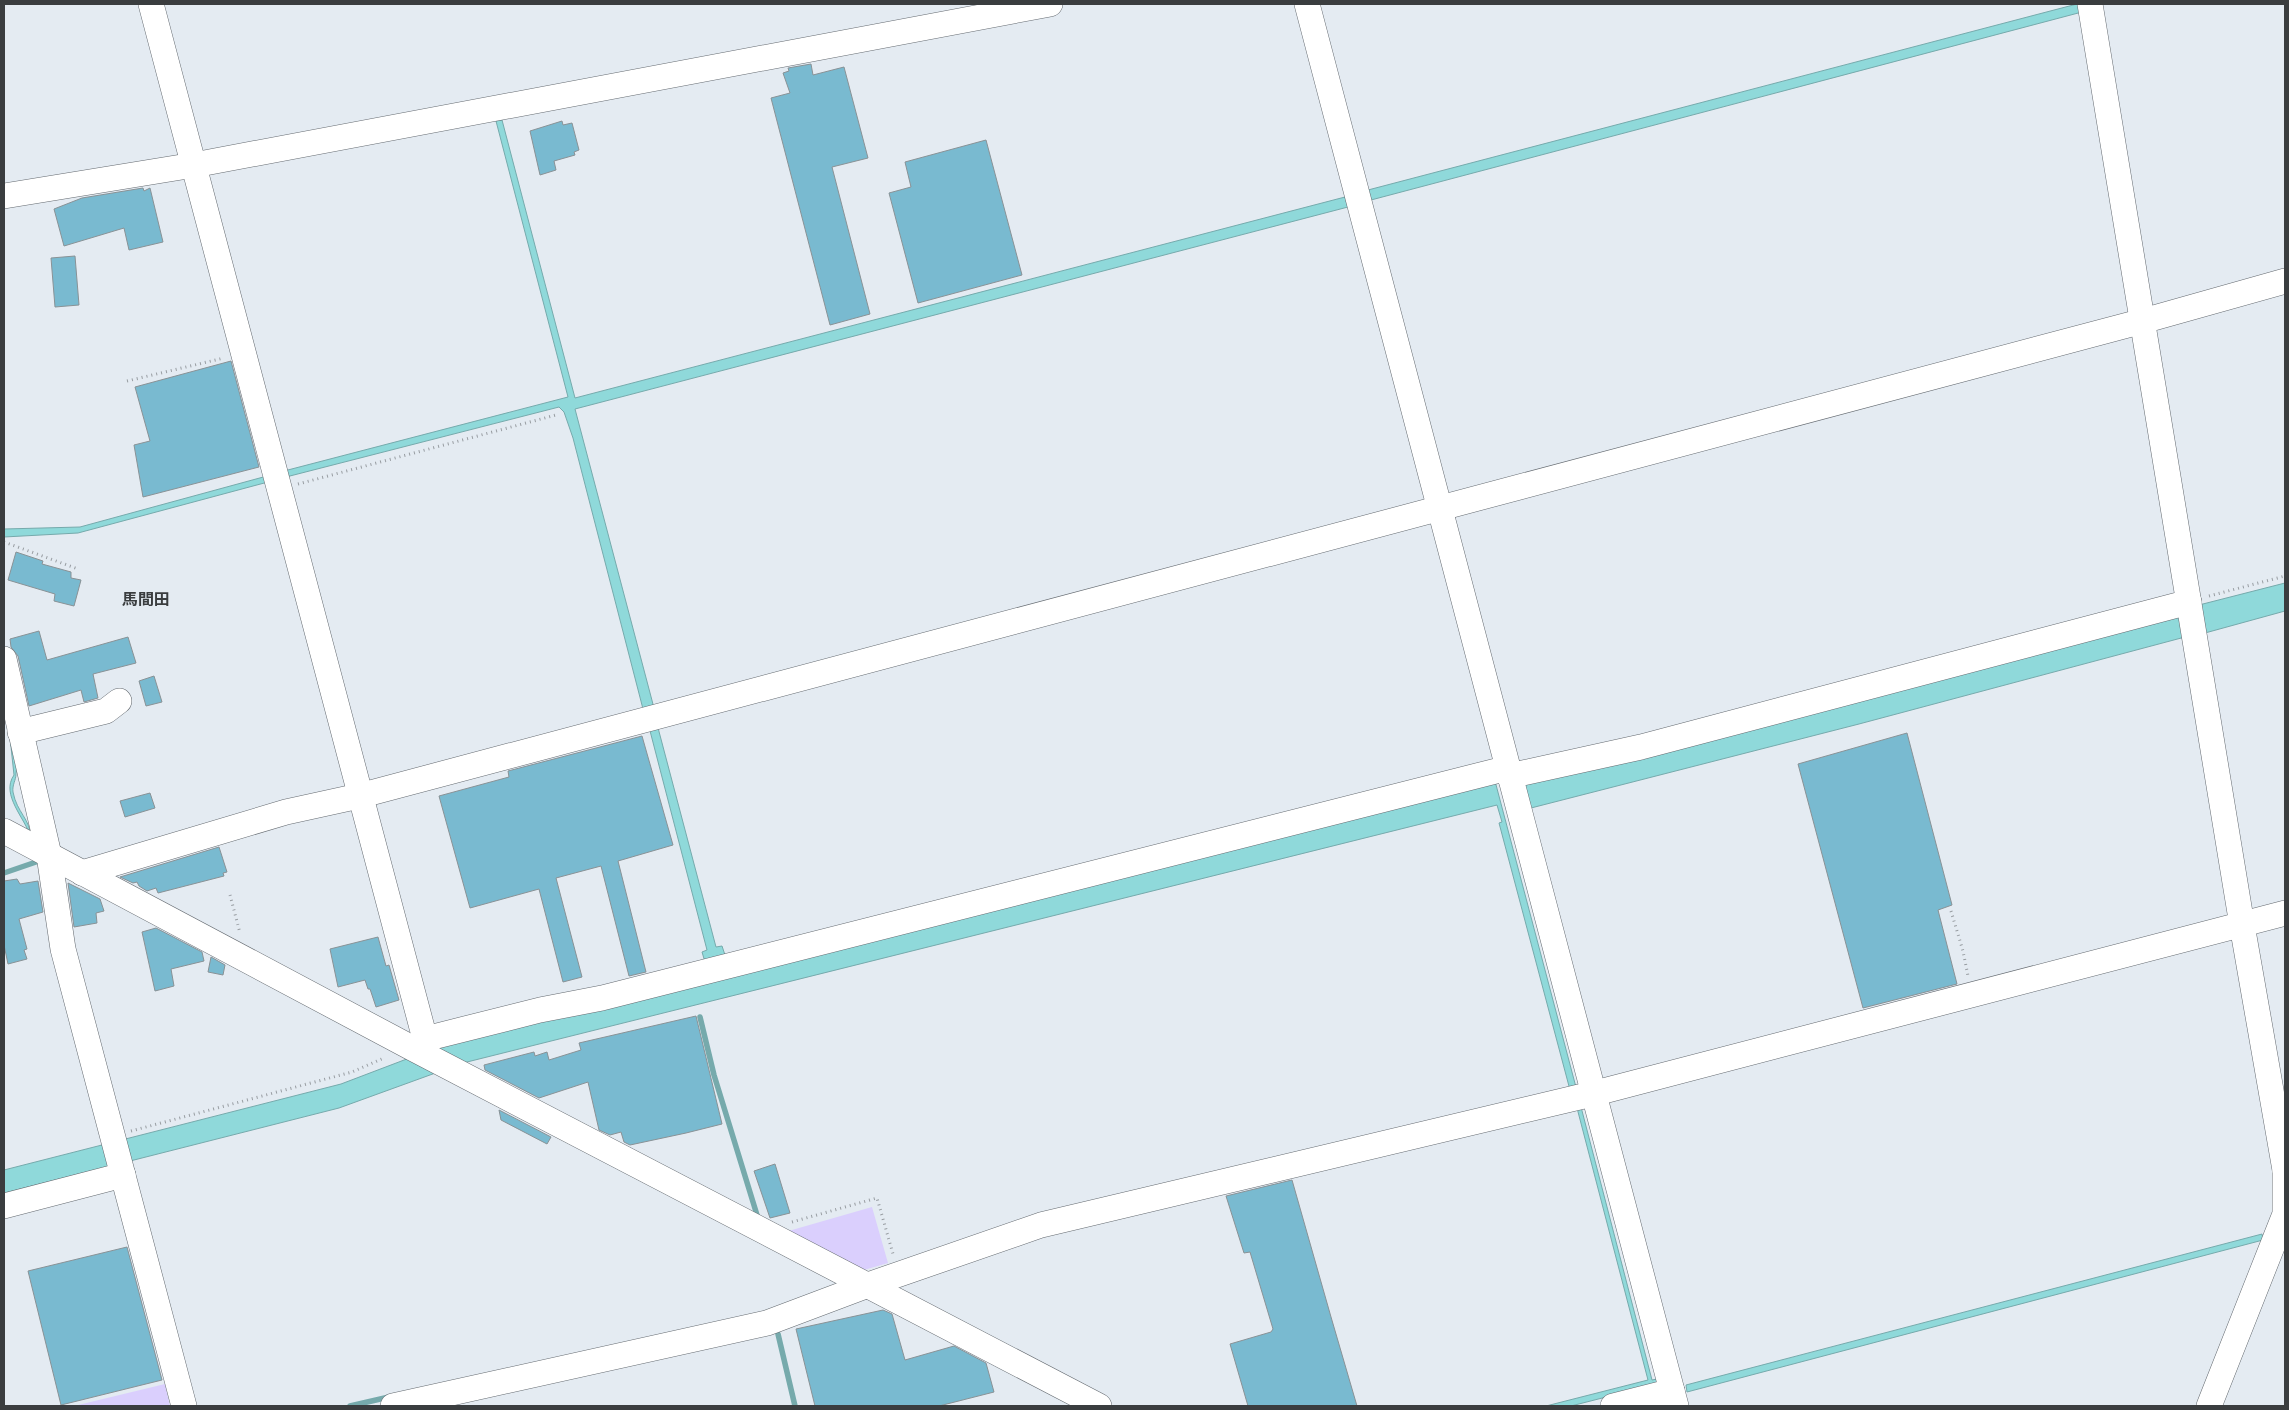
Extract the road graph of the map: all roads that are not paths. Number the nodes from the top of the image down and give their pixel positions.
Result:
1 (151, 4) edge
2 (1050, 4) edge
3 (1307, 4) edge
4 (2090, 4) edge
5 (194, 165) junction
6 (4, 196) edge
7 (2285, 281) edge
8 (2143, 321) junction
9 (1440, 507) junction
10 (2189, 602) junction
11 (4, 662) edge
12 (119, 701) dead end
13 (20, 732) junction
14 (1509, 775) junction
15 (358, 796) junction
16 (4, 831) edge
17 (49, 855) junction
18 (82, 872) junction
19 (2285, 913) edge
20 (2242, 924) junction
21 (418, 1047) junction
22 (1592, 1094) junction
23 (2285, 1171) edge
24 (123, 1175) junction
25 (4, 1206) edge
26 (868, 1285) junction
27 (1674, 1399) edge
28 (184, 1406) edge
29 (393, 1406) edge
30 (1098, 1406) edge
31 (1614, 1406) edge
32 (2208, 1406) edge

1 - 5 street
2 - 5 street
3 - 9 street
4 - 8 street
5 - 6 street
5 - 15 street
7 - 8 street
8 - 9 street
8 - 10 street
9 - 14 street
9 - 15 street
10 - 14 street
10 - 20 street
11 - 13 street
12 - 13 street
13 - 17 street
14 - 21 street
14 - 22 street
15 - 18 street
15 - 21 street
16 - 17 street
17 - 18 street
17 - 24 street
18 - 21 street
19 - 20 street
20 - 22 street
20 - 23 street
21 - 26 street
22 - 26 street
22 - 27 street
23 - 32 street
24 - 25 street
24 - 28 street
26 - 29 street
26 - 30 street
27 - 31 street

